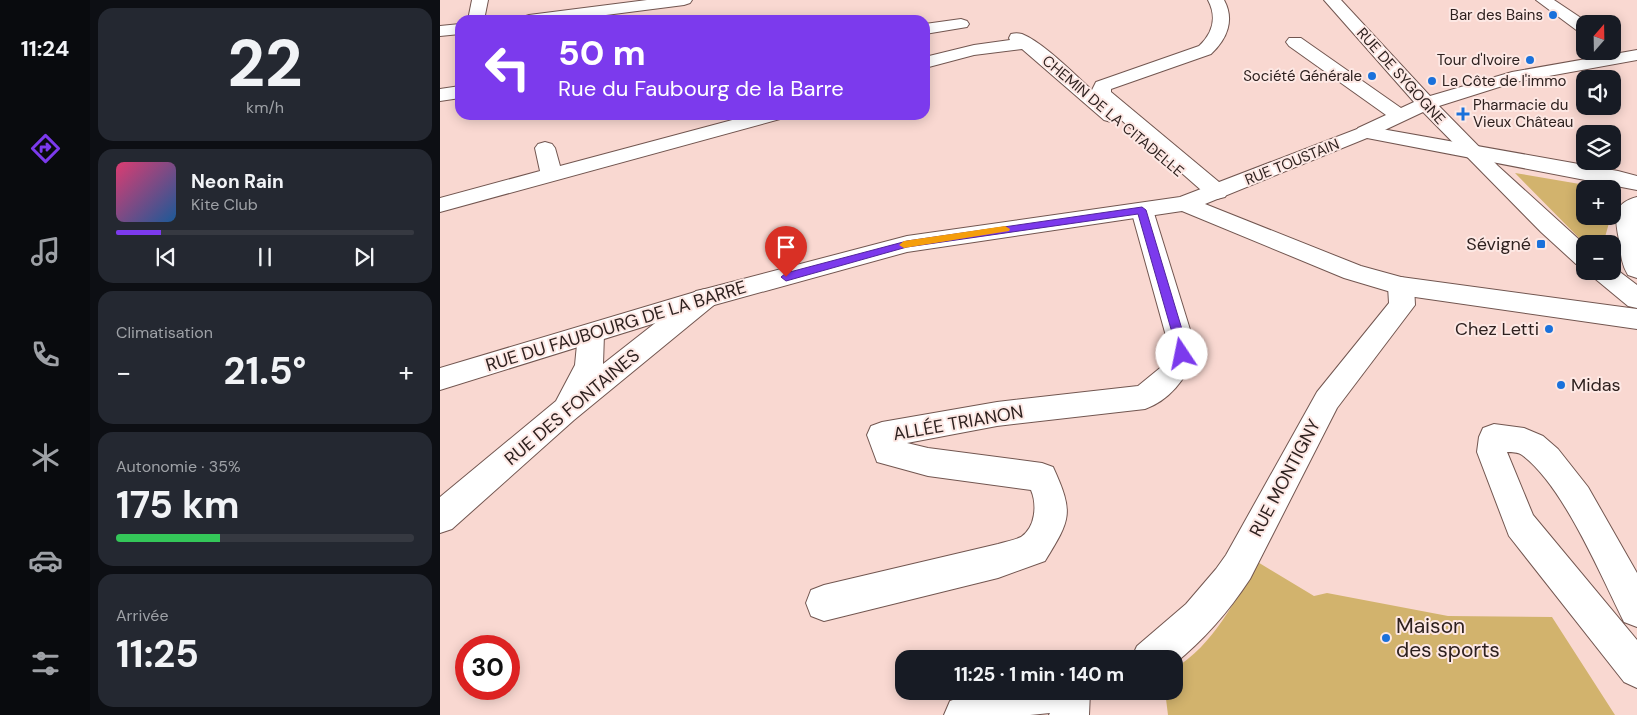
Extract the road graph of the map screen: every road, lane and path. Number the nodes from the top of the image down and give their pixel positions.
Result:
1 (480, 0) edge
2 (684, 0) edge
3 (1216, 0) edge
4 (1332, 0) edge
5 (1544, 0) edge
6 (477, 15) edge
7 (568, 15) edge
8 (1576, 22) edge
9 (961, 24) dead end
10 (930, 28) edge
11 (455, 30) edge
12 (440, 31) edge
13 (1295, 42) dead end
14 (1625, 53) edge
15 (930, 61) edge
16 (455, 93) edge
17 (440, 96) edge
18 (1424, 104) junction
19 (1399, 115) junction
20 (755, 120) edge
21 (1366, 132) junction
22 (545, 148) dead end
23 (1471, 152) junction
24 (551, 176) junction
25 (1637, 183) edge
26 (1213, 194) junction
27 (1184, 204) junction
28 (1637, 204) edge
29 (440, 205) edge
30 (1142, 210) junction
31 (1576, 251) edge
32 (1637, 269) edge
33 (1613, 280) edge
34 (1401, 286) junction
35 (705, 298) junction
36 (1637, 299) edge
37 (1637, 319) edge
38 (591, 334) junction
39 (440, 379) edge
40 (564, 411) junction
41 (440, 518) edge
42 (824, 603) dead end
43 (1637, 609) edge
44 (1161, 650) edge
45 (1637, 669) edge
46 (1015, 700) edge
47 (1070, 700) edge
48 (964, 715) edge
49 (1068, 715) edge

1 - 6 street
2 - 7 street
3 - 26 street
4 - 18 street, RUE DE SYGOGNE
5 - 8 street
9 - 10 street
11 - 12 street
13 - 19 street
14 - 18 street, RUE TOUSTAIN
15 - 26 street, CHEMIN DE LA CITADELLE
16 - 17 street
18 - 19 street, RUE TOUSTAIN
18 - 23 street, RUE DE SYGOGNE
19 - 21 street, RUE TOUSTAIN
20 - 24 street
21 - 23 street
21 - 26 street, RUE TOUSTAIN
22 - 24 street
23 - 25 street
23 - 31 street, RUE DE SYGOGNE
24 - 29 street
26 - 27 street, RUE TOUSTAIN
27 - 30 street, RUE DU FAUBOURG DE LA BARRE
27 - 34 street
28 - 32 street
30 - 35 street, RUE DU FAUBOURG DE LA BARRE
30 - 42 street, ALLÉE TRIANON
33 - 36 street
34 - 37 street
34 - 44 street, RUE MONTIGNY
35 - 38 street, RUE DU FAUBOURG DE LA BARRE
35 - 40 street, RUE DES FONTAINES
38 - 39 street, RUE DU FAUBOURG DE LA BARRE
38 - 40 street
40 - 41 street, RUE DES FONTAINES
43 - 45 street
46 - 48 street
47 - 49 street

